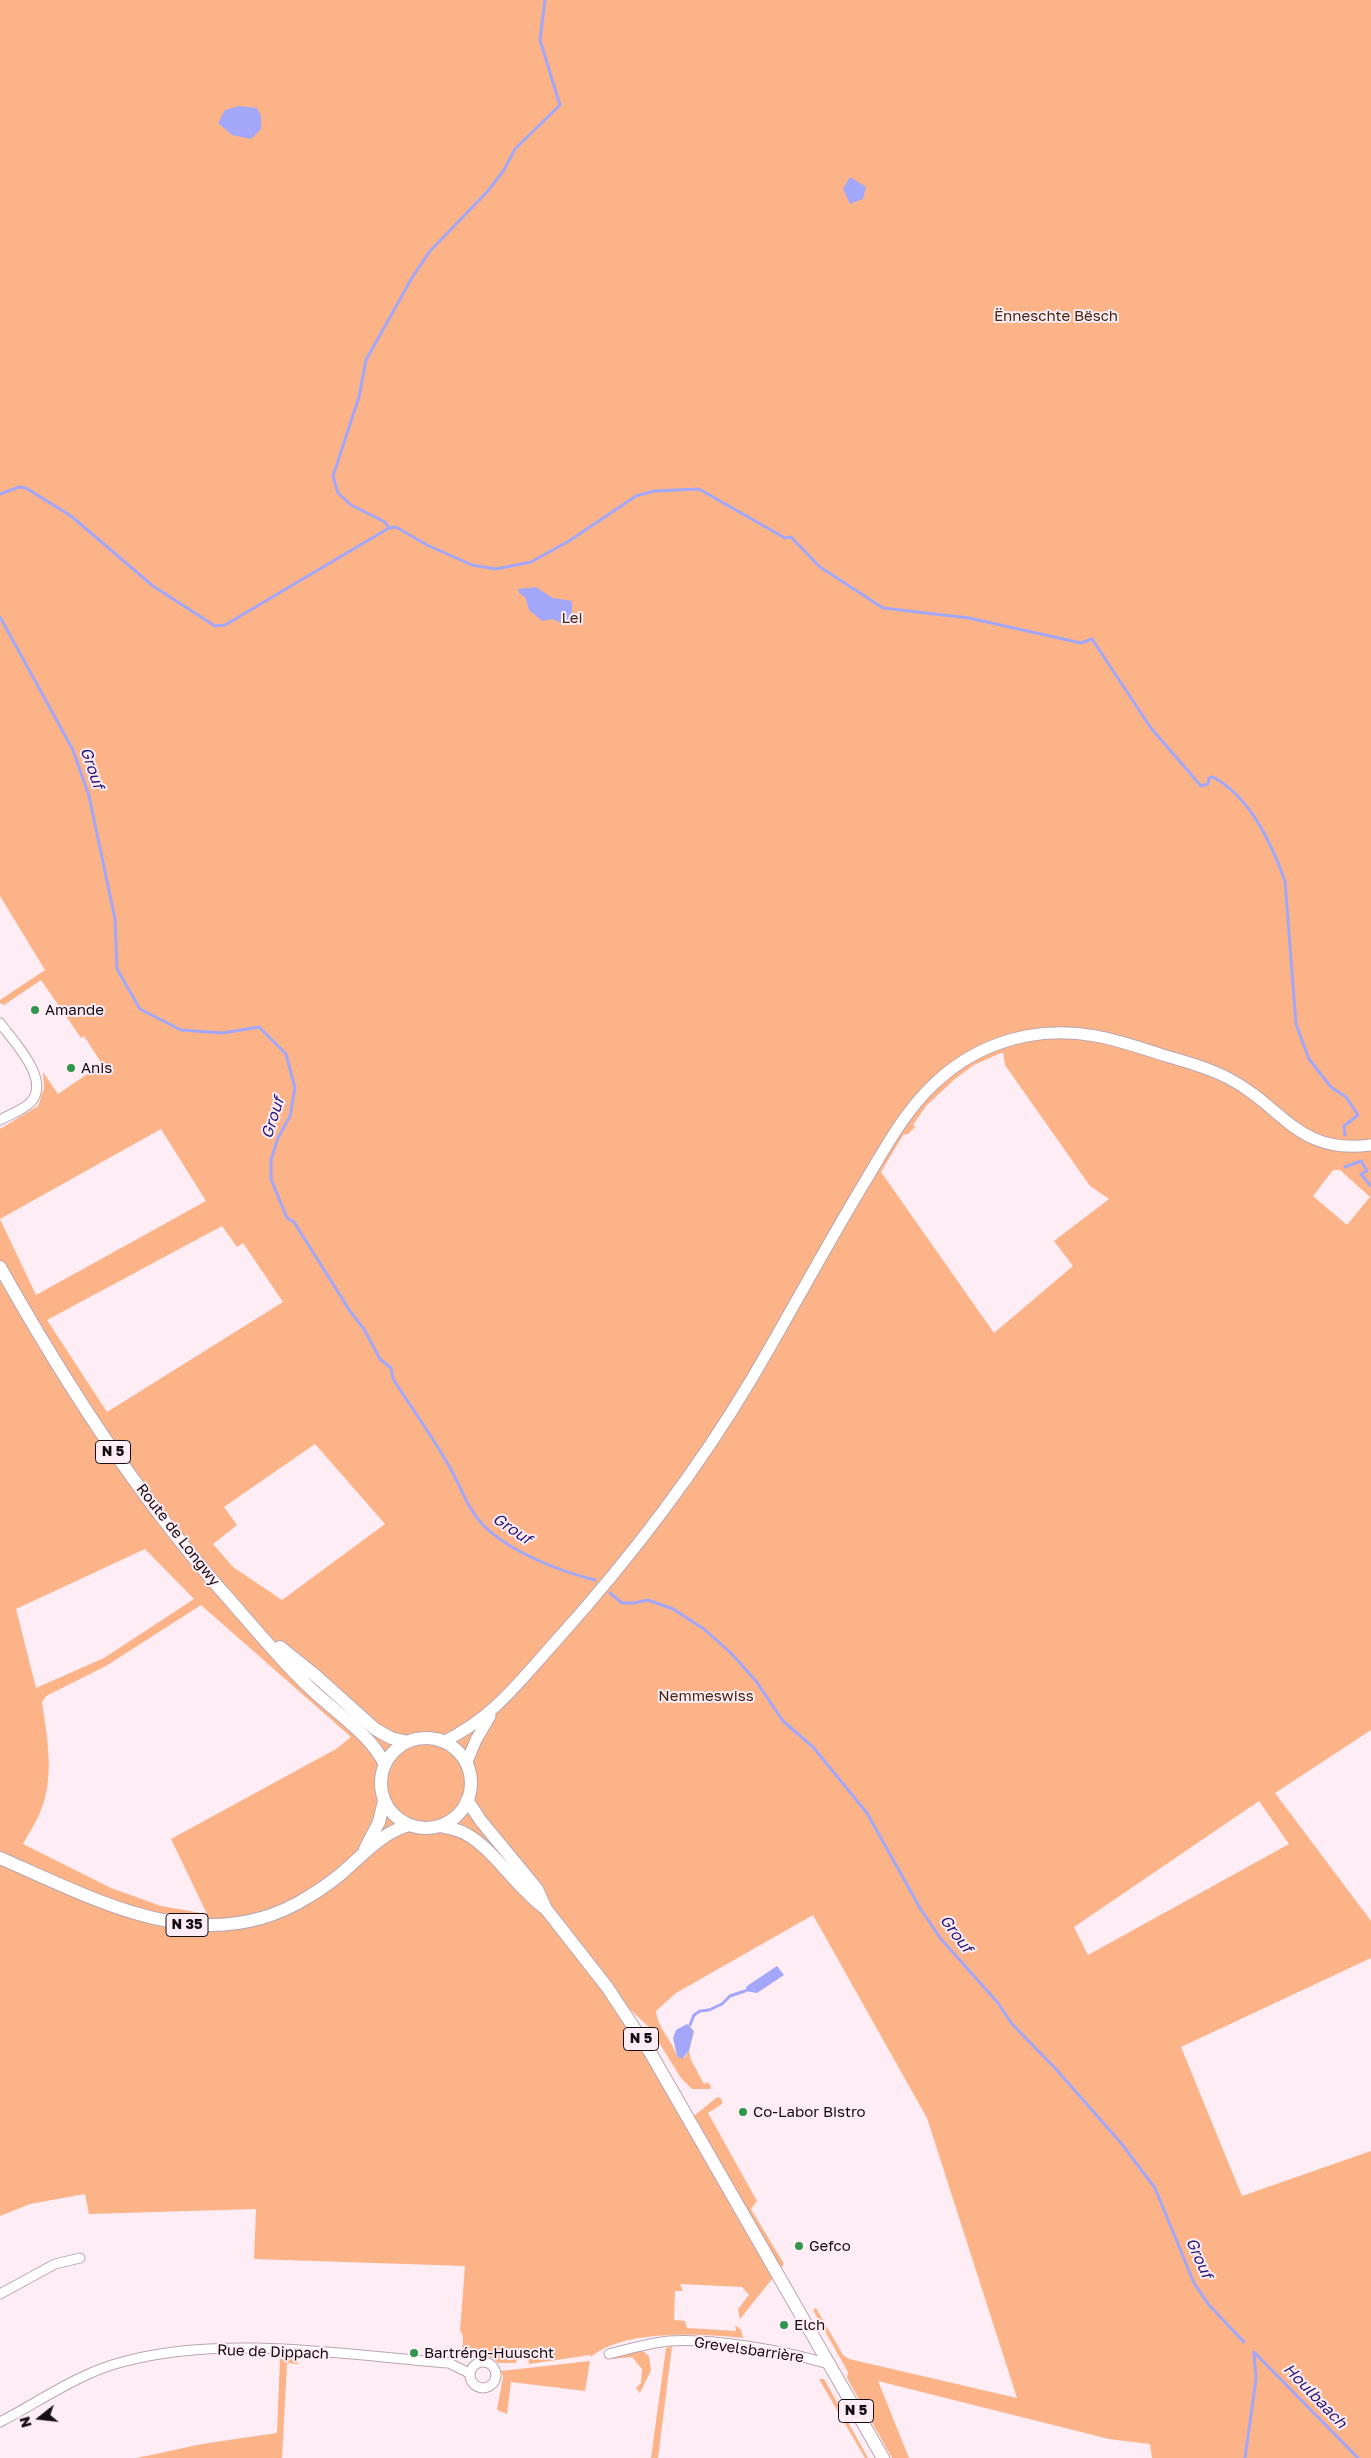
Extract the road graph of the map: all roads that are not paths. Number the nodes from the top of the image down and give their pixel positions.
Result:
1 (0, 1023) edge
2 (0, 1120) edge
3 (1371, 1145) edge
4 (0, 1267) edge
5 (249, 1621) junction
6 (492, 1712) junction
7 (408, 1742) junction
8 (443, 1742) junction
9 (466, 1764) junction
10 (385, 1765) junction
11 (467, 1800) junction
12 (384, 1801) junction
13 (409, 1825) junction
14 (440, 1826) junction
15 (364, 1852) junction
16 (0, 1858) edge
17 (546, 1909) junction
18 (80, 2258) dead end
19 (0, 2294) edge
20 (609, 2354) dead end
21 (830, 2364) junction
22 (469, 2373) dead end
23 (0, 2422) edge
24 (883, 2458) edge

1 - 2 street
3 - 6 main road
4 - 5 main road, Route de Longwy / N 5
5 - 7 main road, Route de Longwy / N 5
5 - 10 main road, Route de Longwy / N 5
6 - 8 main road
6 - 9 main road
7 - 8 main road, N 5
7 - 10 main road
8 - 9 main road
9 - 11 main road
10 - 12 main road
11 - 14 main road
11 - 17 main road, N 5
12 - 13 main road
12 - 15 main road, N 35
13 - 14 main road, N 5
13 - 15 main road, N 35
14 - 17 main road, N 5
15 - 16 main road, N 35
17 - 21 main road, N 5
18 - 19 street
20 - 21 street, Grevelsbarrière
21 - 24 main road, N 5
22 - 23 street, Rue de Dippach

